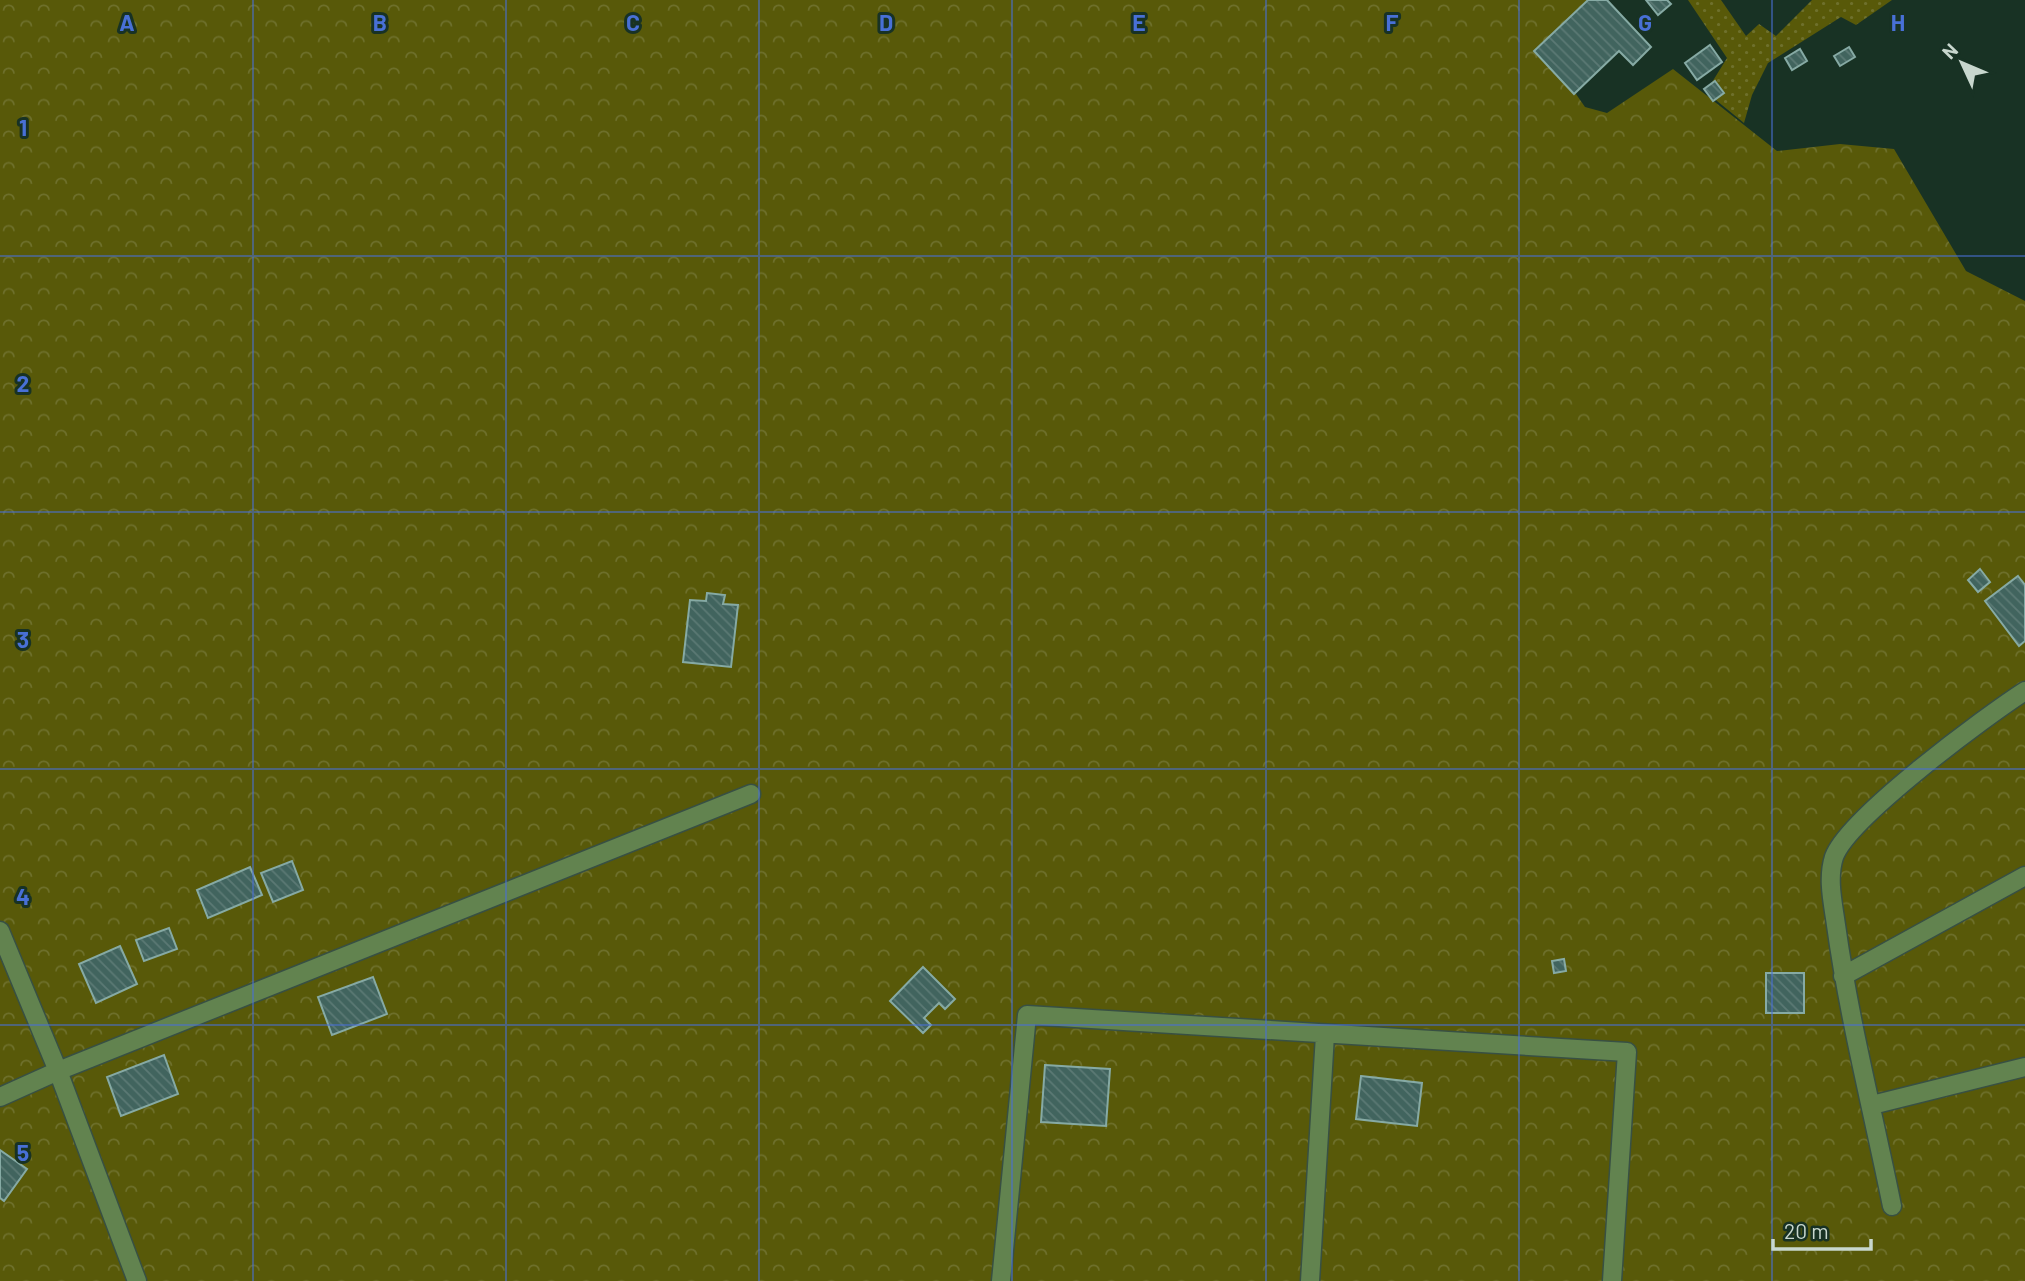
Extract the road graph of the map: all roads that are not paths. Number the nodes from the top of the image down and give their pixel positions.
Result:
1 (2025, 691) edge
2 (751, 794) dead end
3 (2025, 876) edge
4 (0, 931) edge
5 (1843, 976) junction
6 (1325, 1035) junction
7 (2025, 1067) edge
8 (58, 1070) junction
9 (0, 1097) edge
10 (1872, 1105) junction
11 (1892, 1206) dead end
12 (137, 1281) edge
13 (1002, 1281) edge
14 (1310, 1281) edge
15 (1612, 1281) edge

1 - 5 lane
2 - 8 lane
3 - 5 lane
4 - 8 lane
5 - 10 lane
6 - 13 lane
6 - 14 lane
6 - 15 lane
7 - 10 lane
8 - 9 lane
8 - 12 lane
10 - 11 lane

